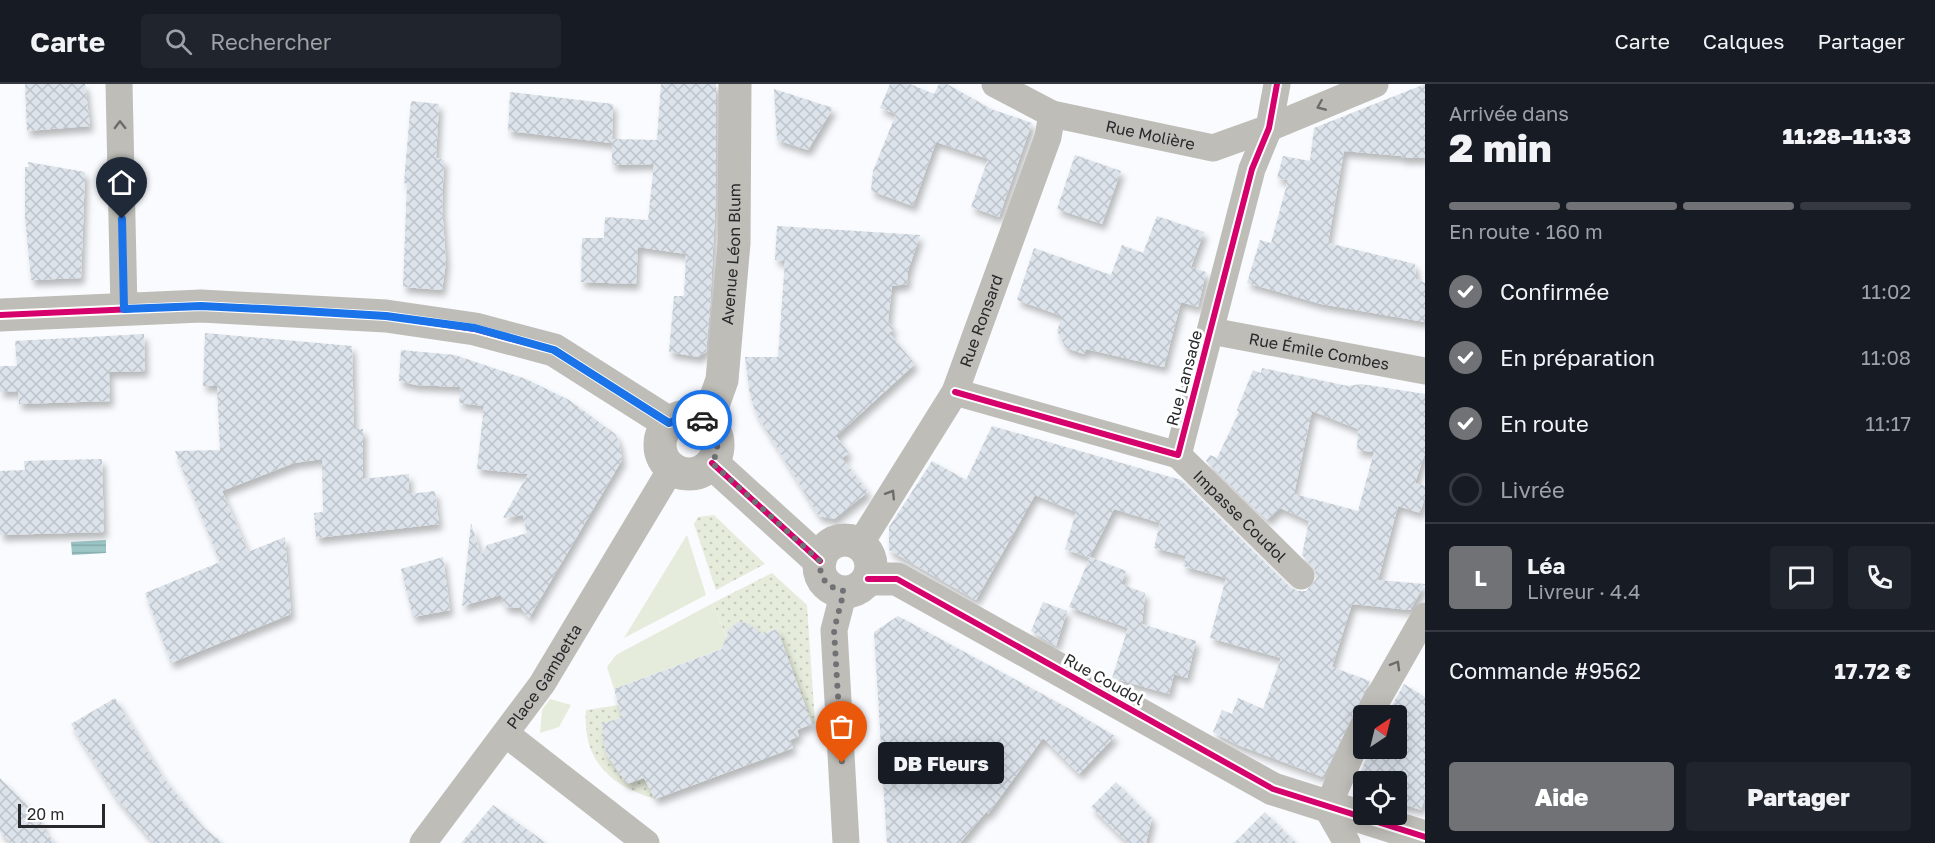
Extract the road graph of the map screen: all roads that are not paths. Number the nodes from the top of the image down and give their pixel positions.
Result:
1 (119, 84) edge
2 (735, 84) edge
3 (995, 84) edge
4 (1277, 84) edge
5 (1375, 84) edge
6 (1052, 114) junction
7 (1269, 128) junction
8 (124, 309) junction
9 (0, 315) edge
10 (1211, 331) junction
11 (1425, 371) edge
12 (955, 392) junction
13 (707, 422) junction
14 (669, 423) junction
15 (1178, 455) junction
16 (712, 463) junction
17 (671, 469) junction
18 (860, 544) junction
19 (820, 561) junction
20 (1300, 576) dead end
21 (856, 585) junction
22 (1425, 616) edge
23 (1374, 705) edge
24 (506, 734) junction
25 (1353, 750) edge
26 (1327, 808) junction
27 (1425, 837) edge
28 (423, 843) edge
29 (646, 843) edge
30 (846, 843) edge
31 (1347, 843) edge

8 -> 1 street
2 - 13 street, Avenue Léon Blum
3 - 6 street, Rue Molière
4 - 7 street, Rue Lansade
5 -> 7 street, Rue Molière
6 - 7 street, Rue Molière
6 - 12 street, Rue Ronsard
7 - 10 street, Rue Lansade
8 - 9 street
8 - 14 street
10 - 11 street, Rue Émile Combes
10 - 15 street, Rue Lansade
12 - 15 street
18 -> 12 street, Rue Ronsard
13 - 14 street
13 - 16 street
14 - 17 street
15 - 20 street, Impasse Coudol
16 - 17 street
16 - 19 street
17 - 24 street, Place Gambetta
18 - 19 street
18 - 21 street
19 - 21 street
21 - 26 street, Rue Coudol
21 - 30 street
23 -> 22 street
24 - 28 street
24 - 29 street, Place Gambetta
25 - 26 street
26 - 27 street, Rue Coudol
26 - 31 street

